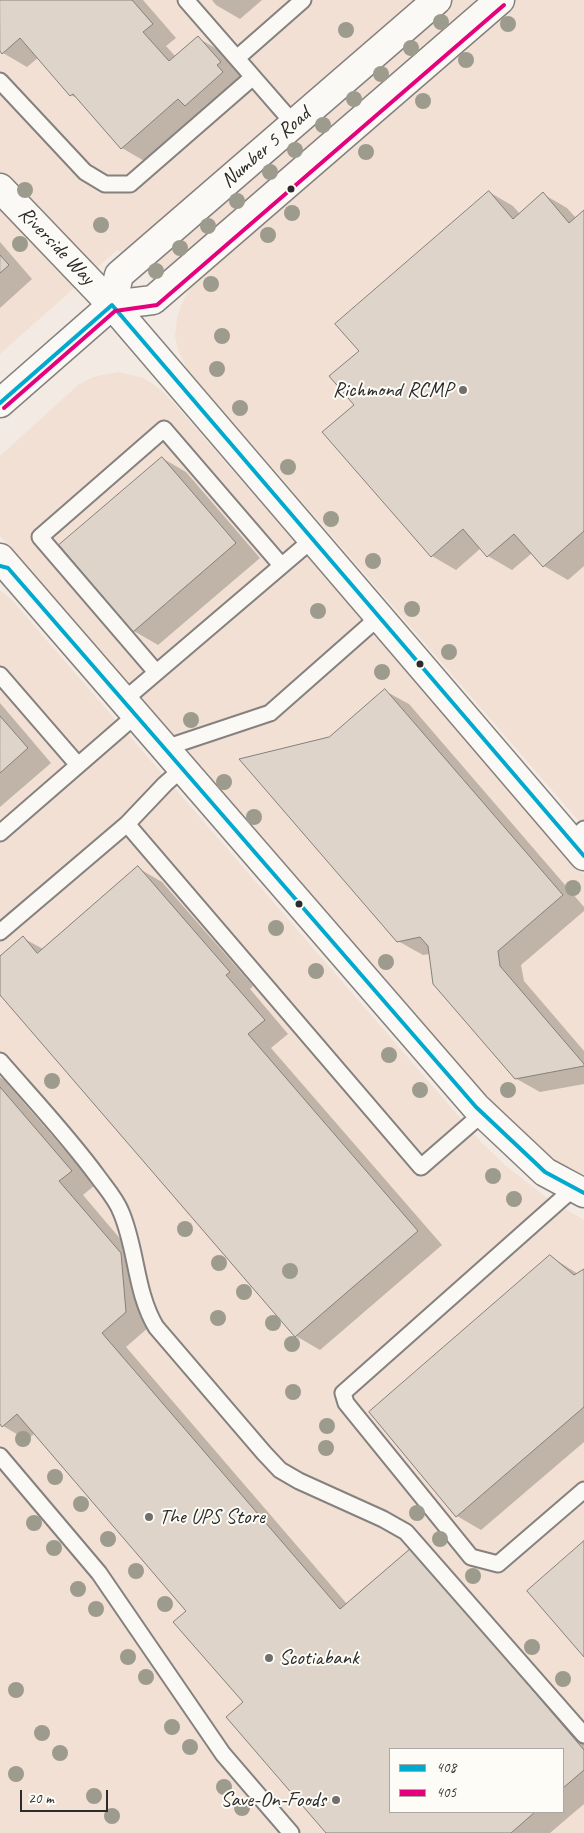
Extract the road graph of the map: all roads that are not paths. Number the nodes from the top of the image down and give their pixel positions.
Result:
1 (186, 0) edge
2 (304, 0) edge
3 (437, 0) edge
4 (500, 0) edge
5 (237, 58) junction
6 (254, 77) junction
7 (0, 82) edge
8 (294, 124) junction
9 (0, 188) edge
10 (112, 305) junction
11 (0, 402) edge
12 (313, 539) junction
13 (3, 564) edge
14 (281, 564) junction
15 (380, 616) junction
16 (156, 672) junction
17 (0, 676) edge
18 (129, 708) junction
19 (165, 748) junction
20 (78, 765) junction
21 (182, 769) junction
22 (127, 824) junction
23 (0, 833) edge
24 (580, 842) edge
25 (0, 932) edge
26 (0, 1061) edge
27 (483, 1113) junction
28 (579, 1190) edge
29 (0, 1456) edge
30 (584, 1490) edge
31 (584, 1735) edge
32 (291, 1833) edge

1 - 5 lane
2 - 5 lane
3 - 8 street, Number 5 Road
4 - 10 street, Number 5 Road
5 - 6 lane
6 - 7 lane
6 - 8 lane
8 - 10 street, Number 5 Road
9 - 10 street, Riverside Way
10 - 11 street
10 - 12 street, Riverside Way
12 - 14 lane
12 - 15 street, Riverside Way
13 - 18 street
14 - 16 lane
14 - 16 lane
15 - 19 lane
15 - 24 street, Riverside Way
16 - 18 lane
17 - 20 lane
18 - 19 street
18 - 20 lane
19 - 21 street
20 - 23 lane
21 - 22 lane
21 - 27 street
22 - 25 lane
22 - 27 lane
26 - 31 lane
27 - 28 street
28 - 30 lane
29 - 32 lane

